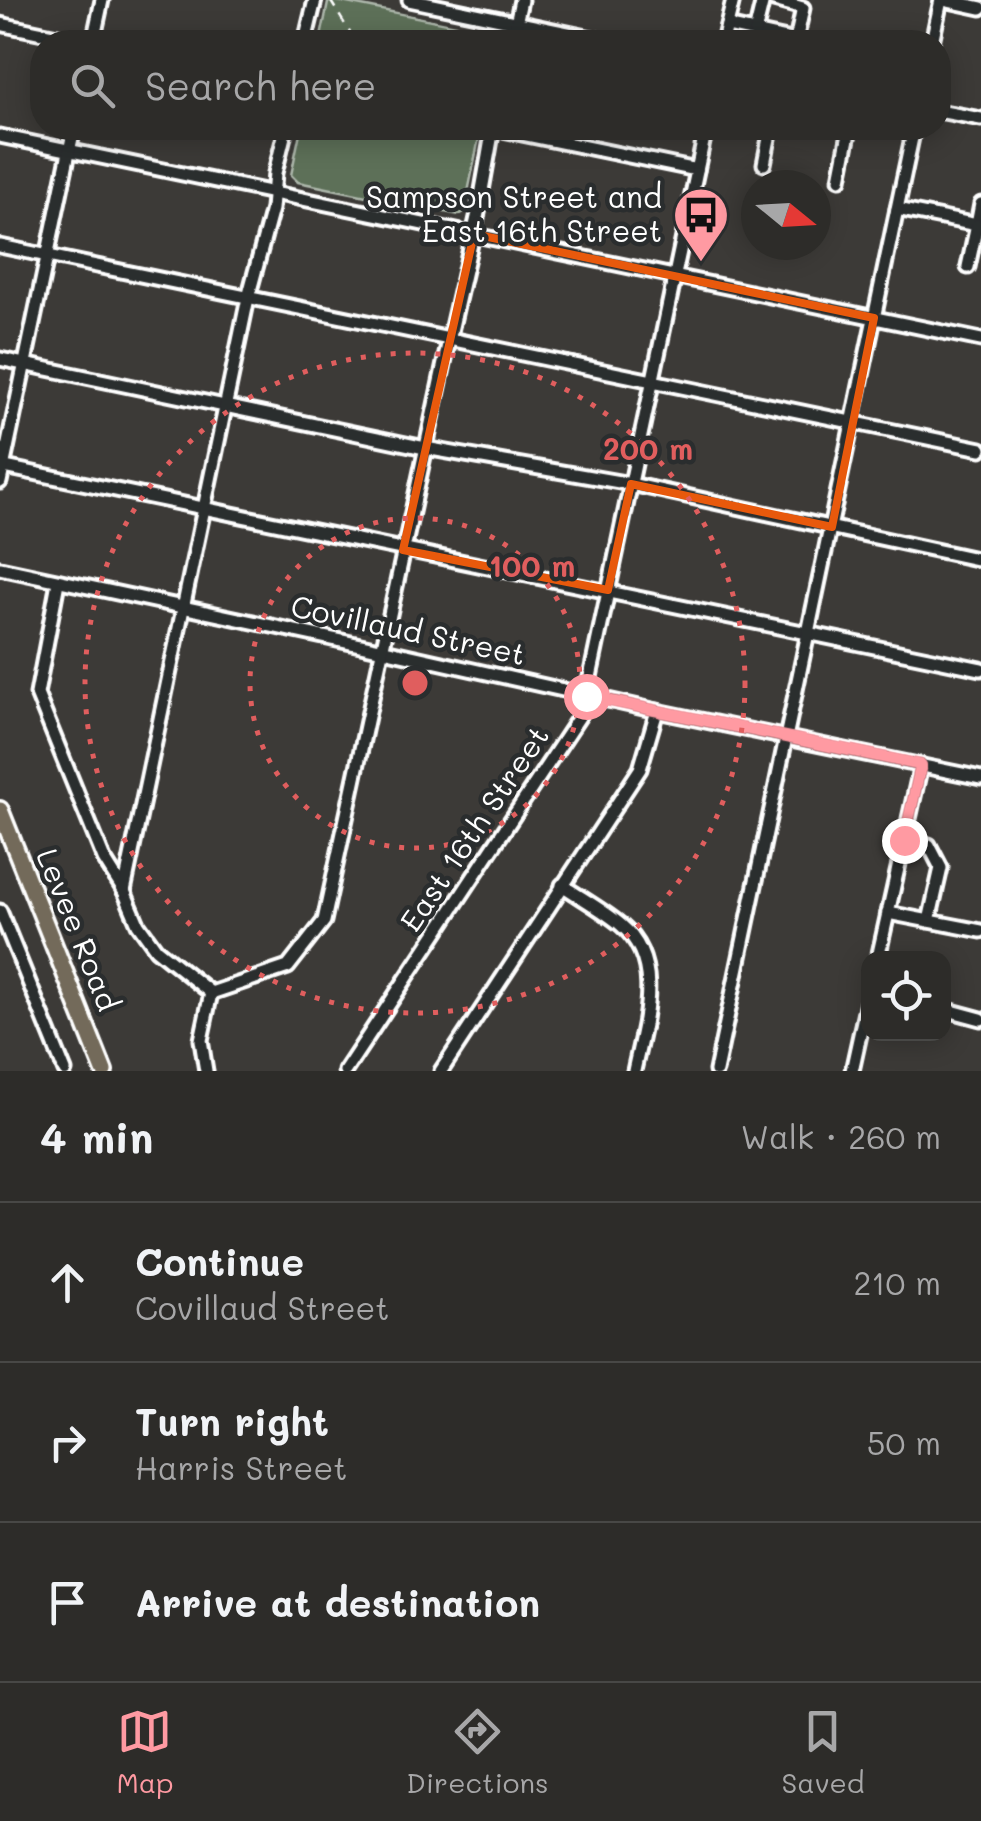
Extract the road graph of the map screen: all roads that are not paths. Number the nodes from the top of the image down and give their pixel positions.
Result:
1 (102, 0) edge
2 (314, 0) edge
3 (409, 0) edge
4 (521, 0) edge
5 (732, 0) edge
6 (763, 0) edge
7 (774, 0) edge
8 (942, 0) edge
9 (981, 8) edge
10 (516, 22) junction
11 (0, 24) edge
12 (727, 26) junction
13 (30, 30) edge
14 (93, 30) edge
15 (308, 30) edge
16 (514, 30) edge
17 (554, 30) edge
18 (726, 30) edge
19 (746, 30) edge
20 (756, 30) edge
21 (798, 30) edge
22 (935, 30) edge
23 (951, 113) edge
24 (981, 120) edge
25 (0, 136) edge
26 (72, 140) edge
27 (284, 140) edge
28 (491, 140) edge
29 (551, 140) edge
30 (703, 140) edge
31 (769, 140) edge
32 (848, 140) edge
33 (911, 140) edge
34 (69, 152) junction
35 (764, 164) dead end
36 (697, 170) junction
37 (840, 179) dead end
38 (274, 191) junction
39 (981, 204) edge
40 (897, 209) junction
41 (977, 224) junction
42 (474, 234) junction
43 (0, 246) edge
44 (48, 256) junction
45 (968, 268) dead end
46 (675, 275) junction
47 (248, 298) junction
48 (874, 318) junction
49 (448, 340) junction
50 (981, 340) edge
51 (0, 359) edge
52 (24, 364) junction
53 (652, 380) junction
54 (225, 406) junction
55 (853, 422) junction
56 (425, 448) junction
57 (981, 449) edge
58 (1, 466) edge
59 (0, 482) edge
60 (631, 484) junction
61 (204, 509) junction
62 (832, 528) junction
63 (403, 550) junction
64 (981, 560) edge
65 (0, 568) edge
66 (58, 582) junction
67 (608, 590) junction
68 (183, 608) junction
69 (809, 632) junction
70 (384, 650) junction
71 (981, 668) edge
72 (586, 696) junction
73 (657, 711) junction
74 (786, 737) junction
75 (921, 765) junction
76 (981, 778) edge
77 (0, 810) edge
78 (904, 840) junction
79 (562, 885) junction
80 (124, 891) junction
81 (0, 911) edge
82 (888, 913) junction
83 (930, 921) junction
84 (981, 931) edge
85 (880, 951) edge
86 (211, 993) junction
87 (951, 1011) edge
88 (981, 1018) edge
89 (861, 1030) edge
90 (65, 1071) edge
91 (104, 1071) edge
92 (206, 1071) edge
93 (345, 1071) edge
94 (441, 1071) edge
95 (634, 1071) edge
96 (716, 1071) edge
97 (852, 1071) edge

1 - 14 street
2 - 15 street
3 - 10 street
4 - 10 street
5 - 12 street
6 - 20 street
7 - 21 street
8 - 9 street
8 - 22 street
10 - 16 street
10 - 17 street
11 - 13 street
12 - 18 street
12 - 19 street
23 - 24 street
25 - 34 street
26 - 34 street
27 - 38 street
28 - 42 street
29 - 36 street
30 - 36 street, East 16th Street
31 - 35 street
32 - 37 street
33 - 40 street
34 - 38 street
34 - 44 street
36 - 46 street, East 16th Street
38 - 42 street
38 - 47 street
39 - 41 street
40 - 41 street
40 - 48 street
41 - 45 street
42 - 46 street
42 - 49 street
43 - 44 street
44 - 47 street
44 - 52 street
46 - 48 street
46 - 53 street, East 16th Street
47 - 49 street
47 - 54 street
48 - 50 street
48 - 55 street
49 - 53 street
49 - 56 street
51 - 52 street
52 - 54 street
52 - 58 street
53 - 55 street
53 - 60 street, East 16th Street
54 - 56 street
54 - 61 street
55 - 57 street
55 - 62 street
56 - 60 street
56 - 63 street
58 - 59 street
58 - 61 street
60 - 62 street
60 - 67 street, East 16th Street
61 - 63 street
61 - 68 street
62 - 64 street
62 - 69 street
63 - 67 street
63 - 70 street
65 - 66 street, Covillaud Street
66 - 68 street, Covillaud Street
66 - 80 street
67 - 69 street
67 - 72 street, East 16th Street
68 - 70 street, Covillaud Street
68 - 80 street
69 - 71 street
69 - 74 street
70 - 72 street, Covillaud Street
70 - 86 street
72 - 73 street, Covillaud Street
72 - 93 street, East 16th Street
73 - 74 street, Covillaud Street
73 - 79 street
74 - 75 street, Covillaud Street
74 - 96 street
75 - 76 street, Covillaud Street
75 - 78 street
77 - 91 highway, Levee Road
78 - 82 street
78 - 83 street
79 - 94 street
79 - 95 street
80 - 86 street
81 - 90 street
82 - 83 street
82 - 85 street
83 - 84 street
86 - 92 street
87 - 88 street
89 - 97 street

